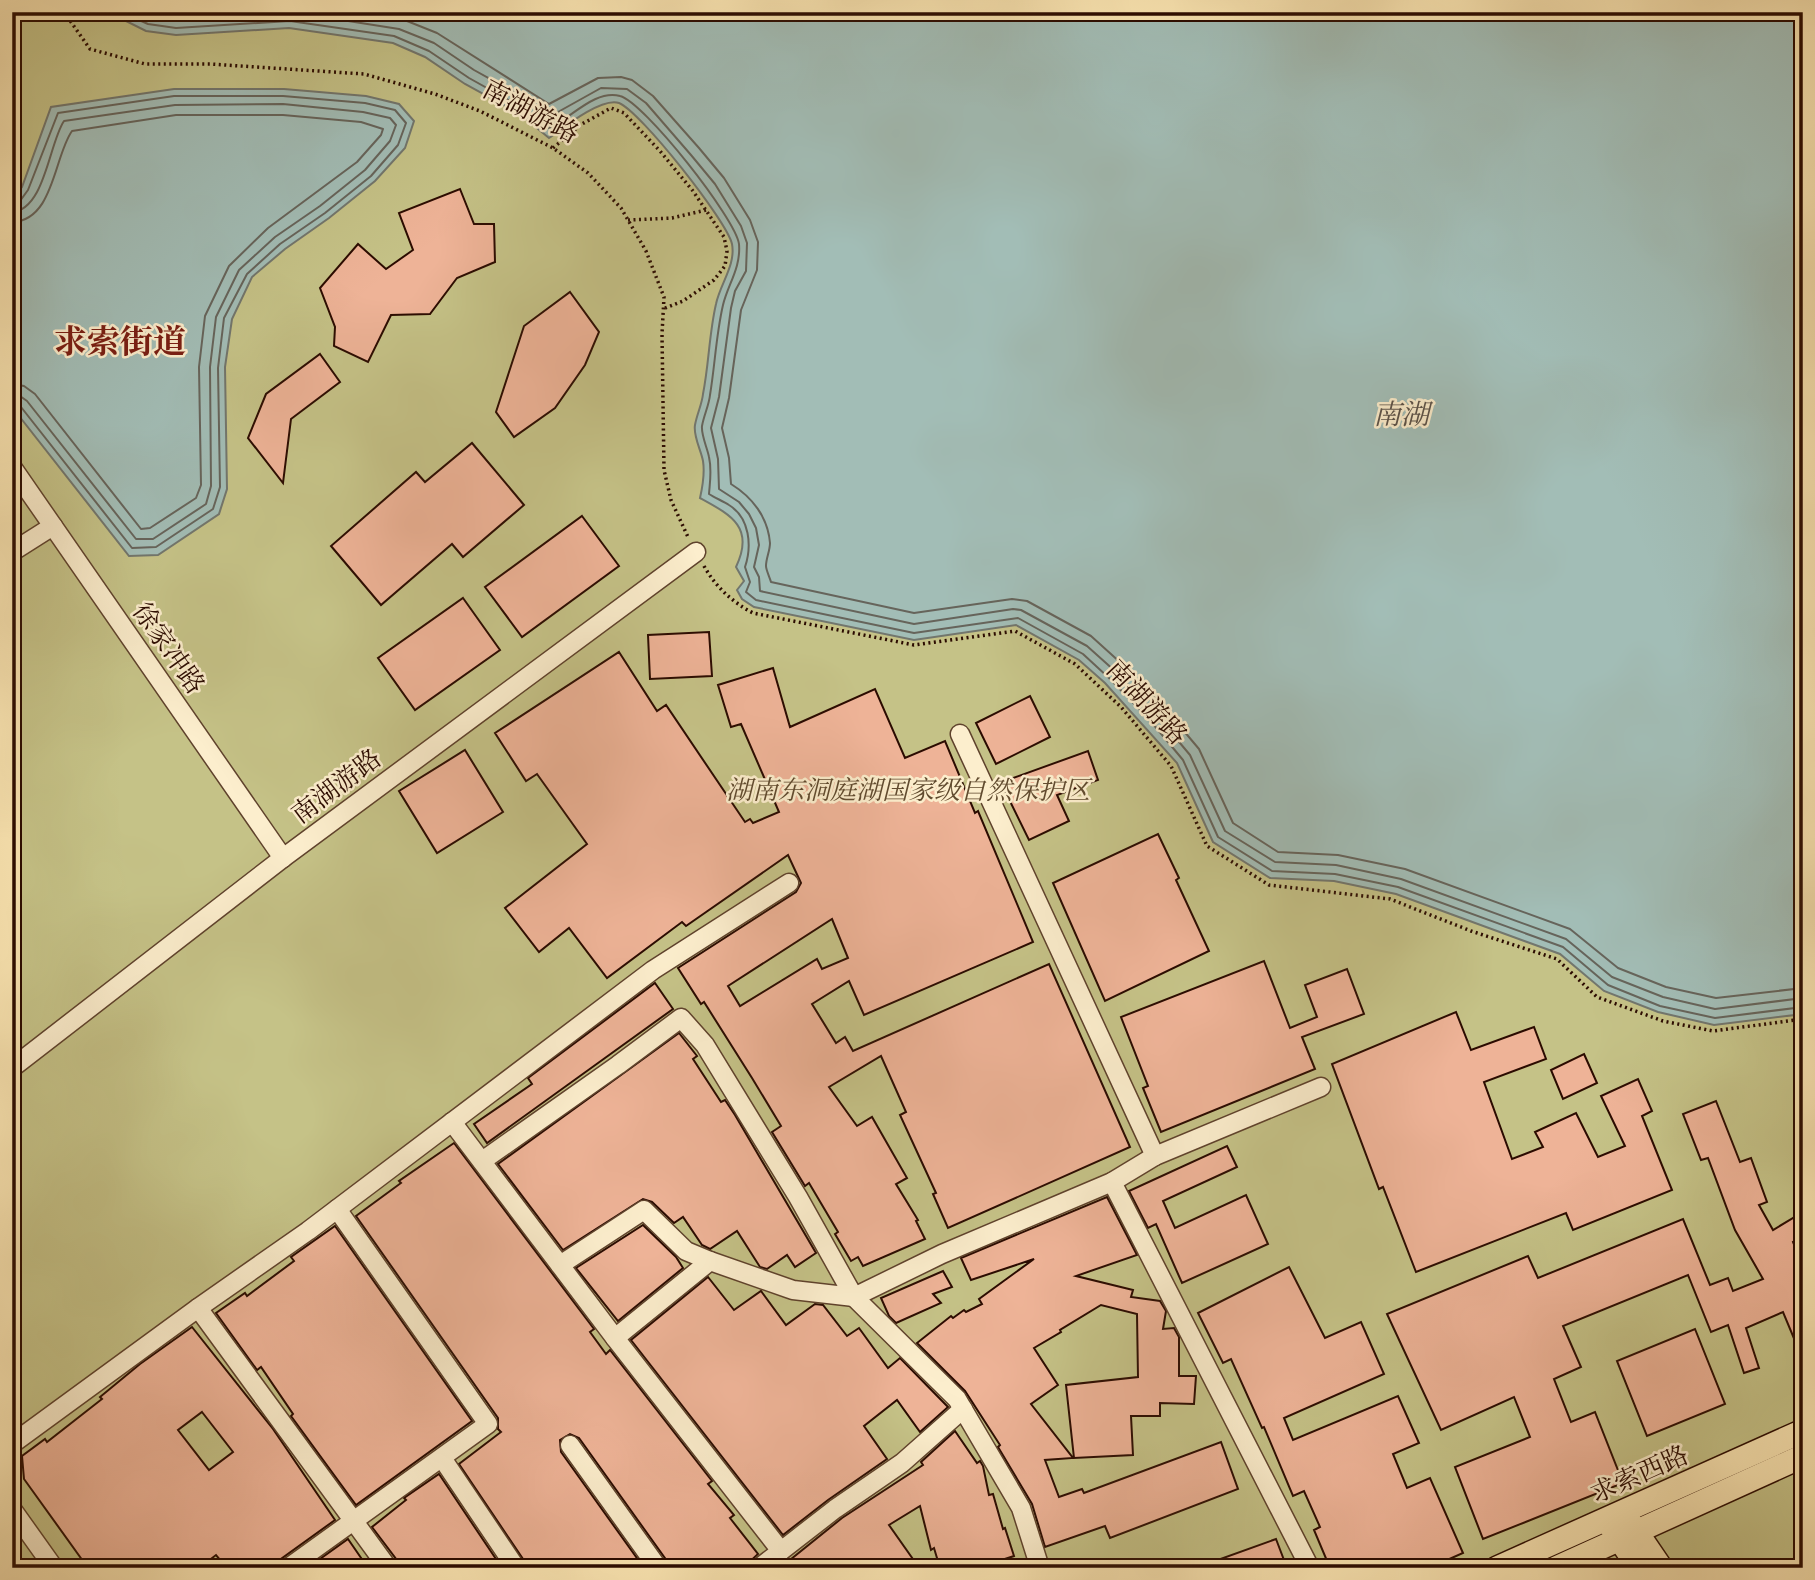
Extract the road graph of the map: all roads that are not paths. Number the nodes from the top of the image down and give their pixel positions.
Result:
1 (12, 467) edge
2 (53, 526) junction
3 (12, 552) edge
4 (696, 552) road end
5 (960, 734) dead end
6 (283, 858) junction
7 (789, 883) dead end
8 (12, 1068) edge
9 (1321, 1087) dead end
10 (452, 1122) junction
11 (1155, 1156) junction
12 (482, 1160) junction
13 (1112, 1182) junction
14 (337, 1209) junction
15 (710, 1261) junction
16 (561, 1265) junction
17 (854, 1297) junction
18 (198, 1308) junction
19 (615, 1338) junction
20 (963, 1409) junction
21 (1803, 1430) edge
22 (12, 1444) edge
23 (570, 1445) dead end
24 (1803, 1456) edge
25 (442, 1458) junction
26 (12, 1509) edge
27 (354, 1521) junction
28 (1621, 1526) junction
29 (781, 1551) junction
30 (54, 1568) edge
31 (288, 1568) edge
32 (388, 1568) edge
33 (516, 1568) edge
34 (658, 1568) edge
35 (760, 1568) edge
36 (1040, 1568) edge
37 (1310, 1568) edge
38 (1497, 1568) edge
39 (1556, 1568) edge
40 (1639, 1568) edge
41 (1661, 1568) edge

1 - 2 street, 徐家冲路
2 - 3 street
2 - 6 street, 徐家冲路
4 - 6 street, 南湖游路
5 - 11 street
6 - 8 street, 南湖游路
7 - 10 street
9 - 11 street
10 - 12 street
10 - 14 street
11 - 13 street
12 - 16 street
12 - 17 street
13 - 17 street
13 - 37 street
14 - 18 street
14 - 25 street
15 - 16 street
15 - 17 street
15 - 19 street
16 - 19 street
17 - 20 street
18 - 22 street
18 - 27 street
19 - 29 street
20 - 29 street
20 - 36 street
21 - 28 main road, 求索西路
23 - 34 street
24 - 28 main road, 求索西路
25 - 27 street
25 - 33 street
26 - 30 street
27 - 31 street
27 - 32 street
28 - 38 main road, 求索西路
28 - 39 main road, 求索西路
28 - 40 main road
28 - 41 main road
29 - 35 street

